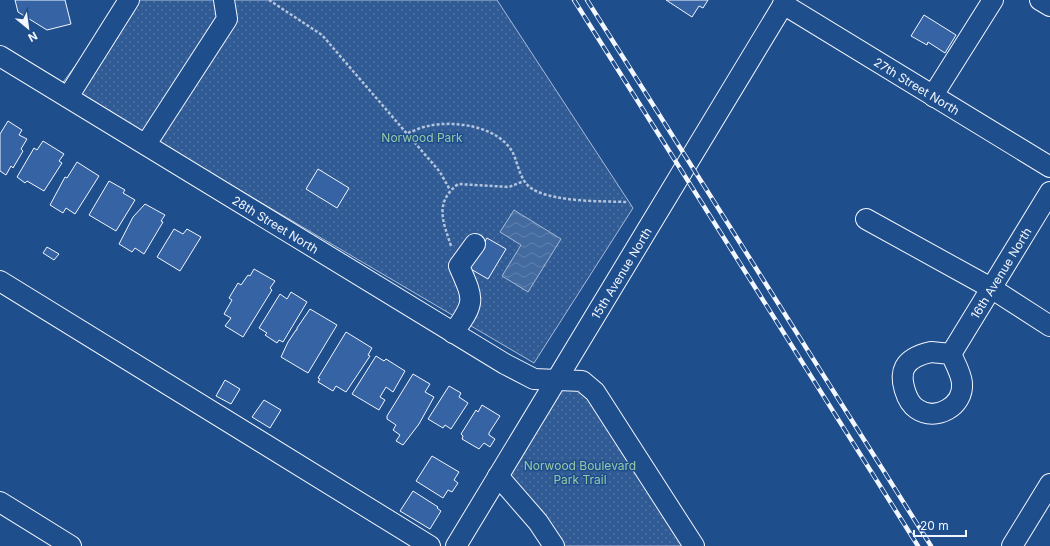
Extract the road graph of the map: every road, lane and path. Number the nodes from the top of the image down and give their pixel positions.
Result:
1 (129, 0) edge
2 (224, 0) edge
3 (269, 0) edge
4 (993, 0) edge
5 (1040, 0) edge
6 (784, 2) edge
7 (1050, 6) edge
8 (0, 56) edge
9 (68, 97) junction
10 (934, 97) junction
11 (408, 133) junction
12 (146, 144) junction
13 (1050, 167) edge
14 (524, 182) junction
15 (450, 190) junction
16 (1050, 192) edge
17 (626, 202) dead end
18 (866, 219) dead end
19 (475, 244) dead end
20 (459, 266) junction
21 (0, 281) edge
22 (991, 288) junction
23 (1050, 326) edge
24 (453, 333) junction
25 (951, 354) dead end
26 (556, 380) junction
27 (498, 476) junction
28 (1050, 484) edge
29 (0, 502) edge
30 (72, 546) edge
31 (430, 546) edge
32 (456, 546) edge
33 (554, 546) edge
34 (694, 546) edge
35 (1012, 546) edge

1 - 9 street
2 - 12 street
3 - 11 path
4 - 10 street
5 - 7 street
6 - 10 street, 27th Street North
6 - 26 street, 15th Avenue North
8 - 9 street, 28th Street North
9 - 12 street, 28th Street North
10 - 13 street, 27th Street North
11 - 14 path
11 - 15 path
12 - 24 street, 28th Street North
14 - 15 path
14 - 17 path
15 - 20 path
16 - 22 street, 16th Avenue North
18 - 22 street
19 - 20 street
20 - 24 street
21 - 31 street
22 - 23 street
22 - 25 street, 16th Avenue North
24 - 26 street, 28th Street North
26 - 27 street, 15th Avenue North
26 - 34 street, 28th Street North
27 - 32 street, 15th Avenue North
27 - 33 street
28 - 35 street
29 - 30 street

